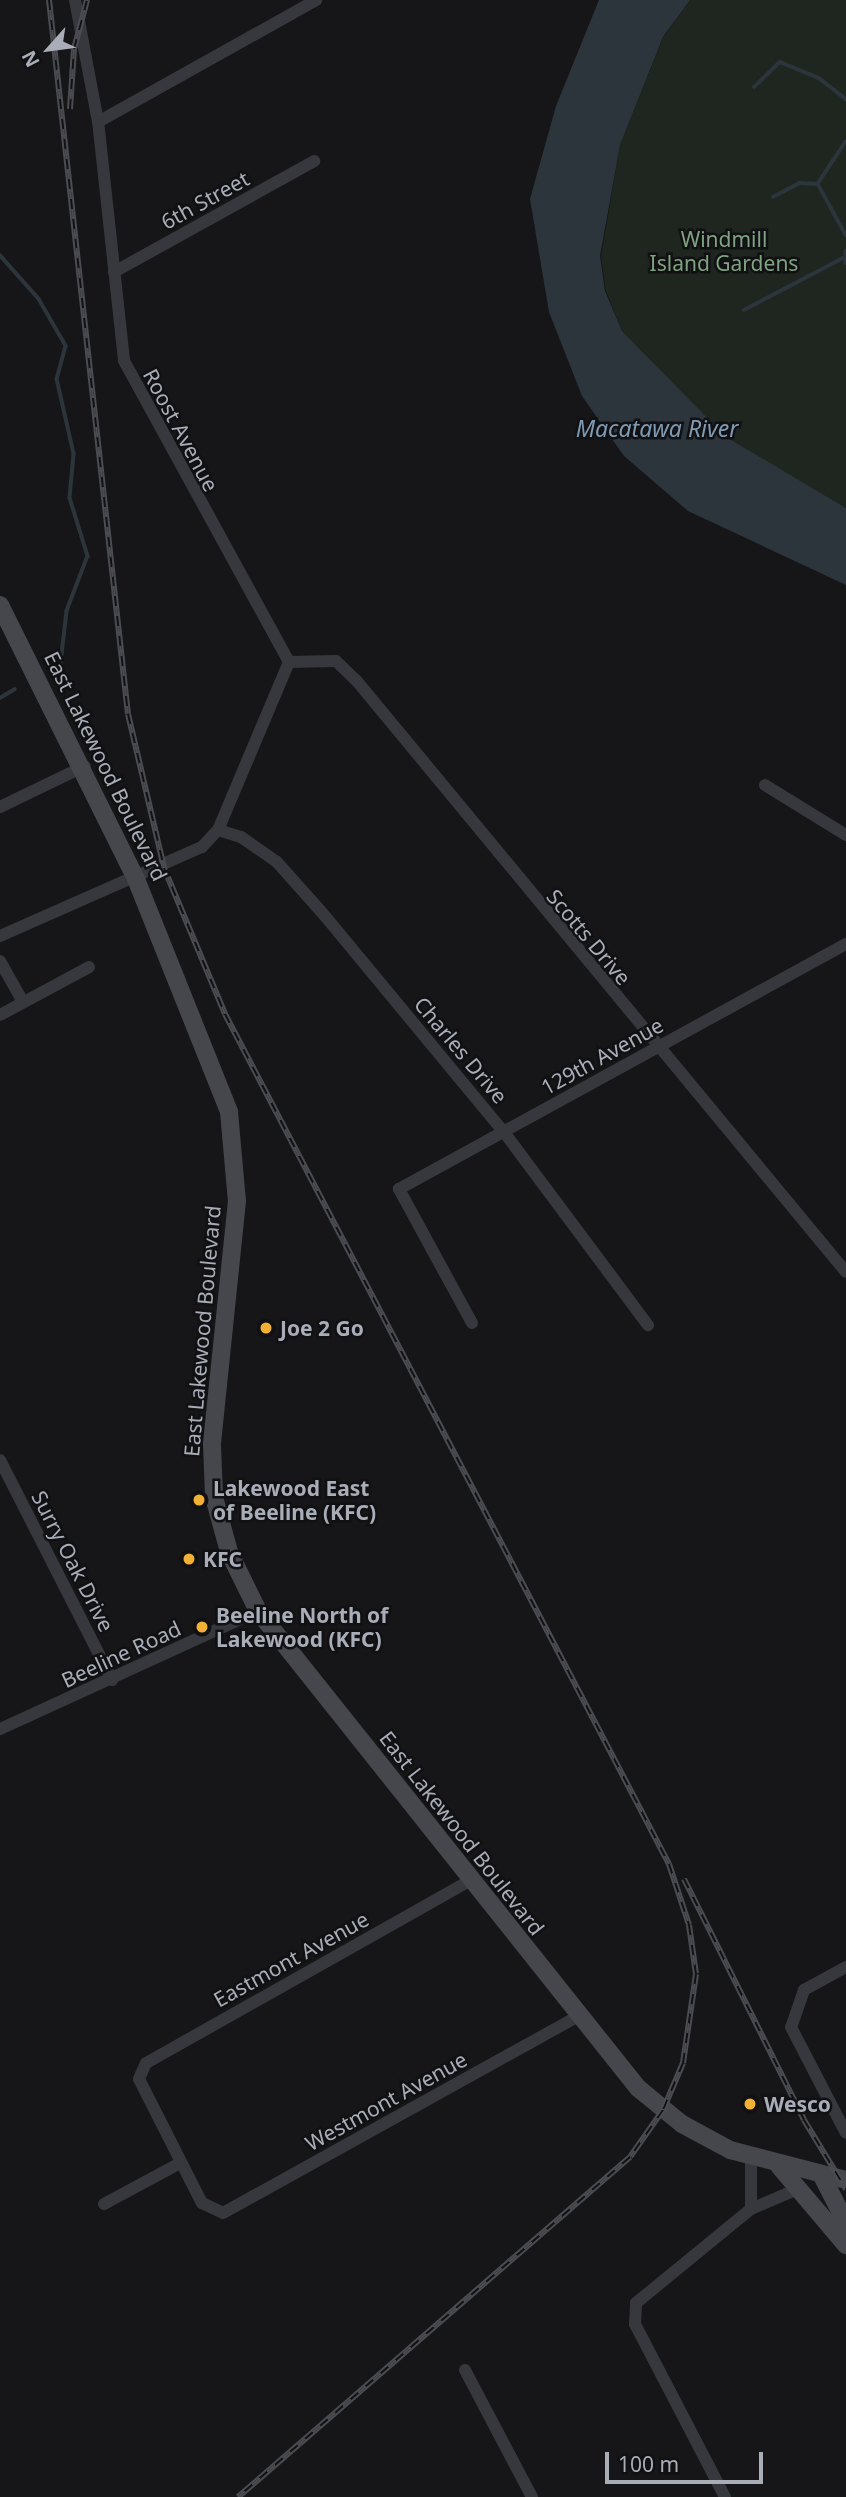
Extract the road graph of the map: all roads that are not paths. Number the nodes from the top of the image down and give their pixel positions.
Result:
1 (75, 0) edge
2 (316, 0) edge
3 (98, 122) junction
4 (314, 161) dead end
5 (114, 272) junction
6 (0, 605) edge
7 (289, 662) junction
8 (85, 766) junction
9 (765, 785) dead end
10 (0, 807) edge
11 (218, 830) junction
12 (846, 835) edge
13 (136, 879) junction
14 (0, 936) edge
15 (846, 944) edge
16 (0, 961) edge
17 (89, 967) dead end
18 (23, 1002) junction
19 (0, 1015) edge
20 (656, 1048) junction
21 (504, 1132) junction
22 (846, 1272) edge
23 (472, 1323) dead end
24 (648, 1325) dead end
25 (0, 1460) edge
26 (258, 1611) junction
27 (112, 1680) junction
28 (0, 1729) edge
29 (471, 1880) junction
30 (846, 1967) edge
31 (578, 2016) junction
32 (846, 2133) edge
33 (751, 2158) junction
34 (180, 2163) junction
35 (785, 2167) junction
36 (822, 2176) junction
37 (846, 2180) edge
38 (800, 2188) junction
39 (104, 2204) dead end
40 (751, 2209) junction
41 (846, 2223) edge
42 (846, 2245) edge
43 (465, 2370) dead end
44 (532, 2497) edge
45 (725, 2497) edge

1 - 3 street, Roost Avenue
2 - 3 street
3 - 5 street, Roost Avenue
4 - 5 street, 6th Street
5 - 7 street, Roost Avenue
6 - 8 main road, East Lakewood Boulevard
7 - 11 street
7 - 20 street, Scotts Drive
8 - 10 street
8 - 13 main road, East Lakewood Boulevard
9 - 12 street
11 - 13 street
11 - 21 street, Charles Drive
13 - 14 street
13 - 26 main road, East Lakewood Boulevard
15 - 20 street, 129th Avenue
16 - 18 street
17 - 18 street
18 - 19 street
20 - 21 street, 129th Avenue
20 - 22 street, Scotts Drive
21 - 23 street, 129th Avenue
21 - 24 street, Charles Drive
25 - 27 street, Surry Oak Drive
26 - 27 street, Beeline Road
26 - 29 main road, East Lakewood Boulevard
27 - 28 street, Beeline Road
29 - 31 main road, East Lakewood Boulevard
29 - 34 street, Eastmont Avenue
30 - 32 street
31 - 33 main road, East Lakewood Boulevard
31 - 34 street, Westmont Avenue
33 - 35 main road, East Lakewood Boulevard
33 - 40 street
34 - 39 street
35 - 36 main road, East Lakewood Boulevard
35 - 38 main road
36 - 37 main road, East Lakewood Boulevard
36 - 41 main road
38 - 40 street
38 - 42 main road
40 - 45 street
43 - 44 street

